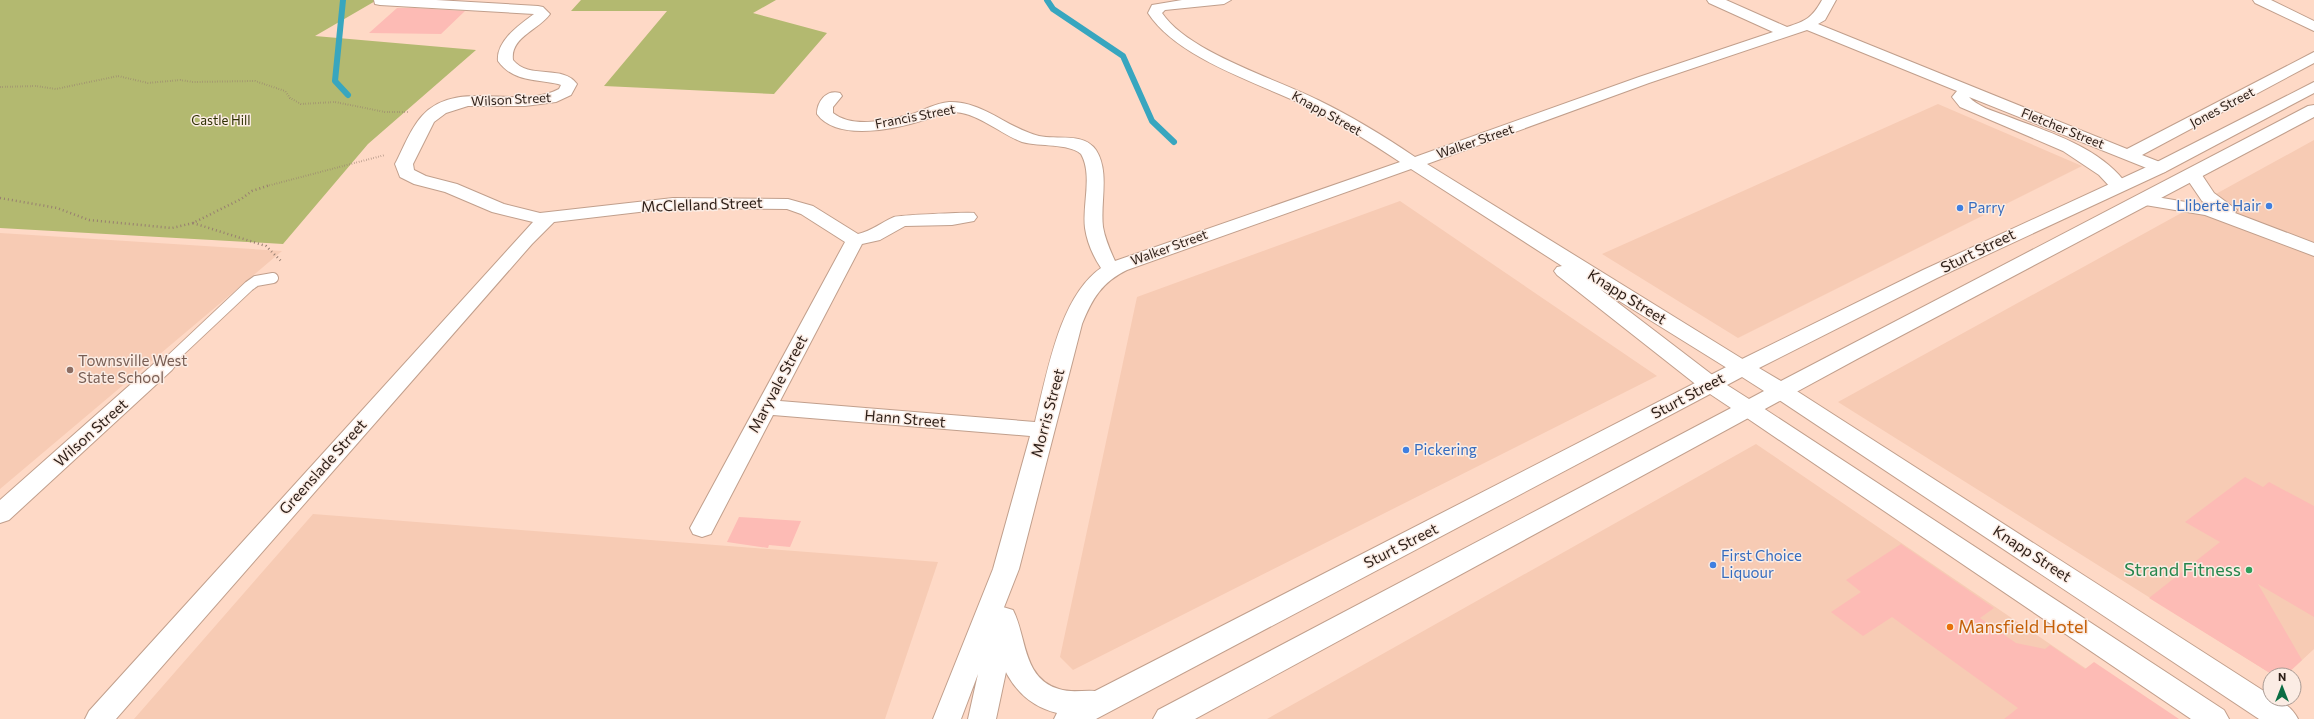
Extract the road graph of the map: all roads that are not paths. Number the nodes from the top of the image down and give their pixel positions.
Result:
1 (1224, 0) edge
2 (1714, 0) edge
3 (1829, 0) edge
4 (2260, 0) edge
5 (380, 1) edge
6 (1166, 3) edge
7 (1807, 25) junction
8 (2314, 27) edge
9 (1786, 32) junction
10 (2314, 56) edge
11 (2314, 87) edge
12 (1967, 91) junction
13 (834, 96) dead end
14 (2314, 110) edge
15 (2110, 148) junction
16 (2082, 154) junction
17 (2129, 155) junction
18 (1411, 163) junction
19 (2158, 168) junction
20 (406, 173) joint
21 (2194, 176) junction
22 (2119, 186) junction
23 (2145, 200) junction
24 (968, 217) dead end
25 (548, 218) junction
26 (2038, 222) junction
27 (2253, 224) junction
28 (1512, 226) junction
29 (2071, 238) junction
30 (855, 240) junction
31 (2314, 250) edge
32 (1111, 270) junction
33 (274, 278) dead end
34 (1670, 324) junction
35 (1647, 336) junction
36 (165, 365) joint
37 (1742, 368) junction
38 (1711, 385) junction
39 (1781, 391) junction
40 (765, 407) junction
41 (1749, 409) junction
42 (1044, 430) junction
43 (1859, 441) junction
44 (1825, 460) junction
45 (0, 514) edge
46 (702, 528) dead end
47 (1006, 569) junction
48 (1004, 618) junction
49 (1103, 701) junction
50 (99, 719) edge
51 (947, 719) edge
52 (982, 719) edge
53 (1069, 719) edge
54 (1168, 719) edge
55 (2214, 719) edge
56 (2283, 719) edge

1 - 6 street
2 - 9 street
3 - 7 street, Walker Street
4 - 8 street
5 - 20 street, Wilson Street
6 - 18 street, Knapp Street
7 - 9 street, Walker Street
7 - 12 street, Fletcher Street
9 - 18 street, Walker Street
10 - 17 street, Jones Street
11 - 19 main road, Sturt Street
12 - 15 street, Fletcher Street
12 - 16 street, Fletcher Street
13 - 32 street, Francis Street
14 - 21 main road, Sturt Street
15 - 16 street
15 - 17 street, Fletcher Street
16 - 22 street, Fletcher Street
17 - 19 street, Fletcher Street
18 - 28 street, Knapp Street
18 - 32 street, Walker Street
19 - 22 main road, Sturt Street
20 - 25 street, McClelland Street
21 - 23 main road, Sturt Street
21 - 27 street
22 - 26 main road, Sturt Street
23 - 27 street
23 - 29 main road, Sturt Street
24 - 30 street
25 - 30 street, McClelland Street
25 - 50 street, Greenslade Street
26 - 29 main road
26 - 37 main road, Sturt Street
27 - 31 street
28 - 34 street, Knapp Street
28 - 35 street, Knapp Street
29 - 39 main road, Sturt Street
30 - 40 street, Maryvale Street
32 - 42 street, Morris Street
33 - 36 lane, Wilson Street
34 - 35 street
34 - 37 street, Knapp Street
35 - 38 street, Knapp Street
36 - 45 street, Wilson Street
37 - 38 main road, Sturt Street
37 - 39 main road, Knapp Street
38 - 41 main road
38 - 49 main road, Sturt Street
39 - 41 main road, Sturt Street
39 - 43 main road, Knapp Street
40 - 42 street, Hann Street
40 - 46 street, Maryvale Street
41 - 44 main road
41 - 54 main road, Sturt Street
42 - 47 street, Morris Street
43 - 44 main road
43 - 56 main road, Knapp Street
44 - 55 main road
47 - 48 street, Morris Street
47 - 51 street, Morris Street
48 - 49 main road
48 - 52 street, Morris Street
49 - 53 main road, Sturt Street

